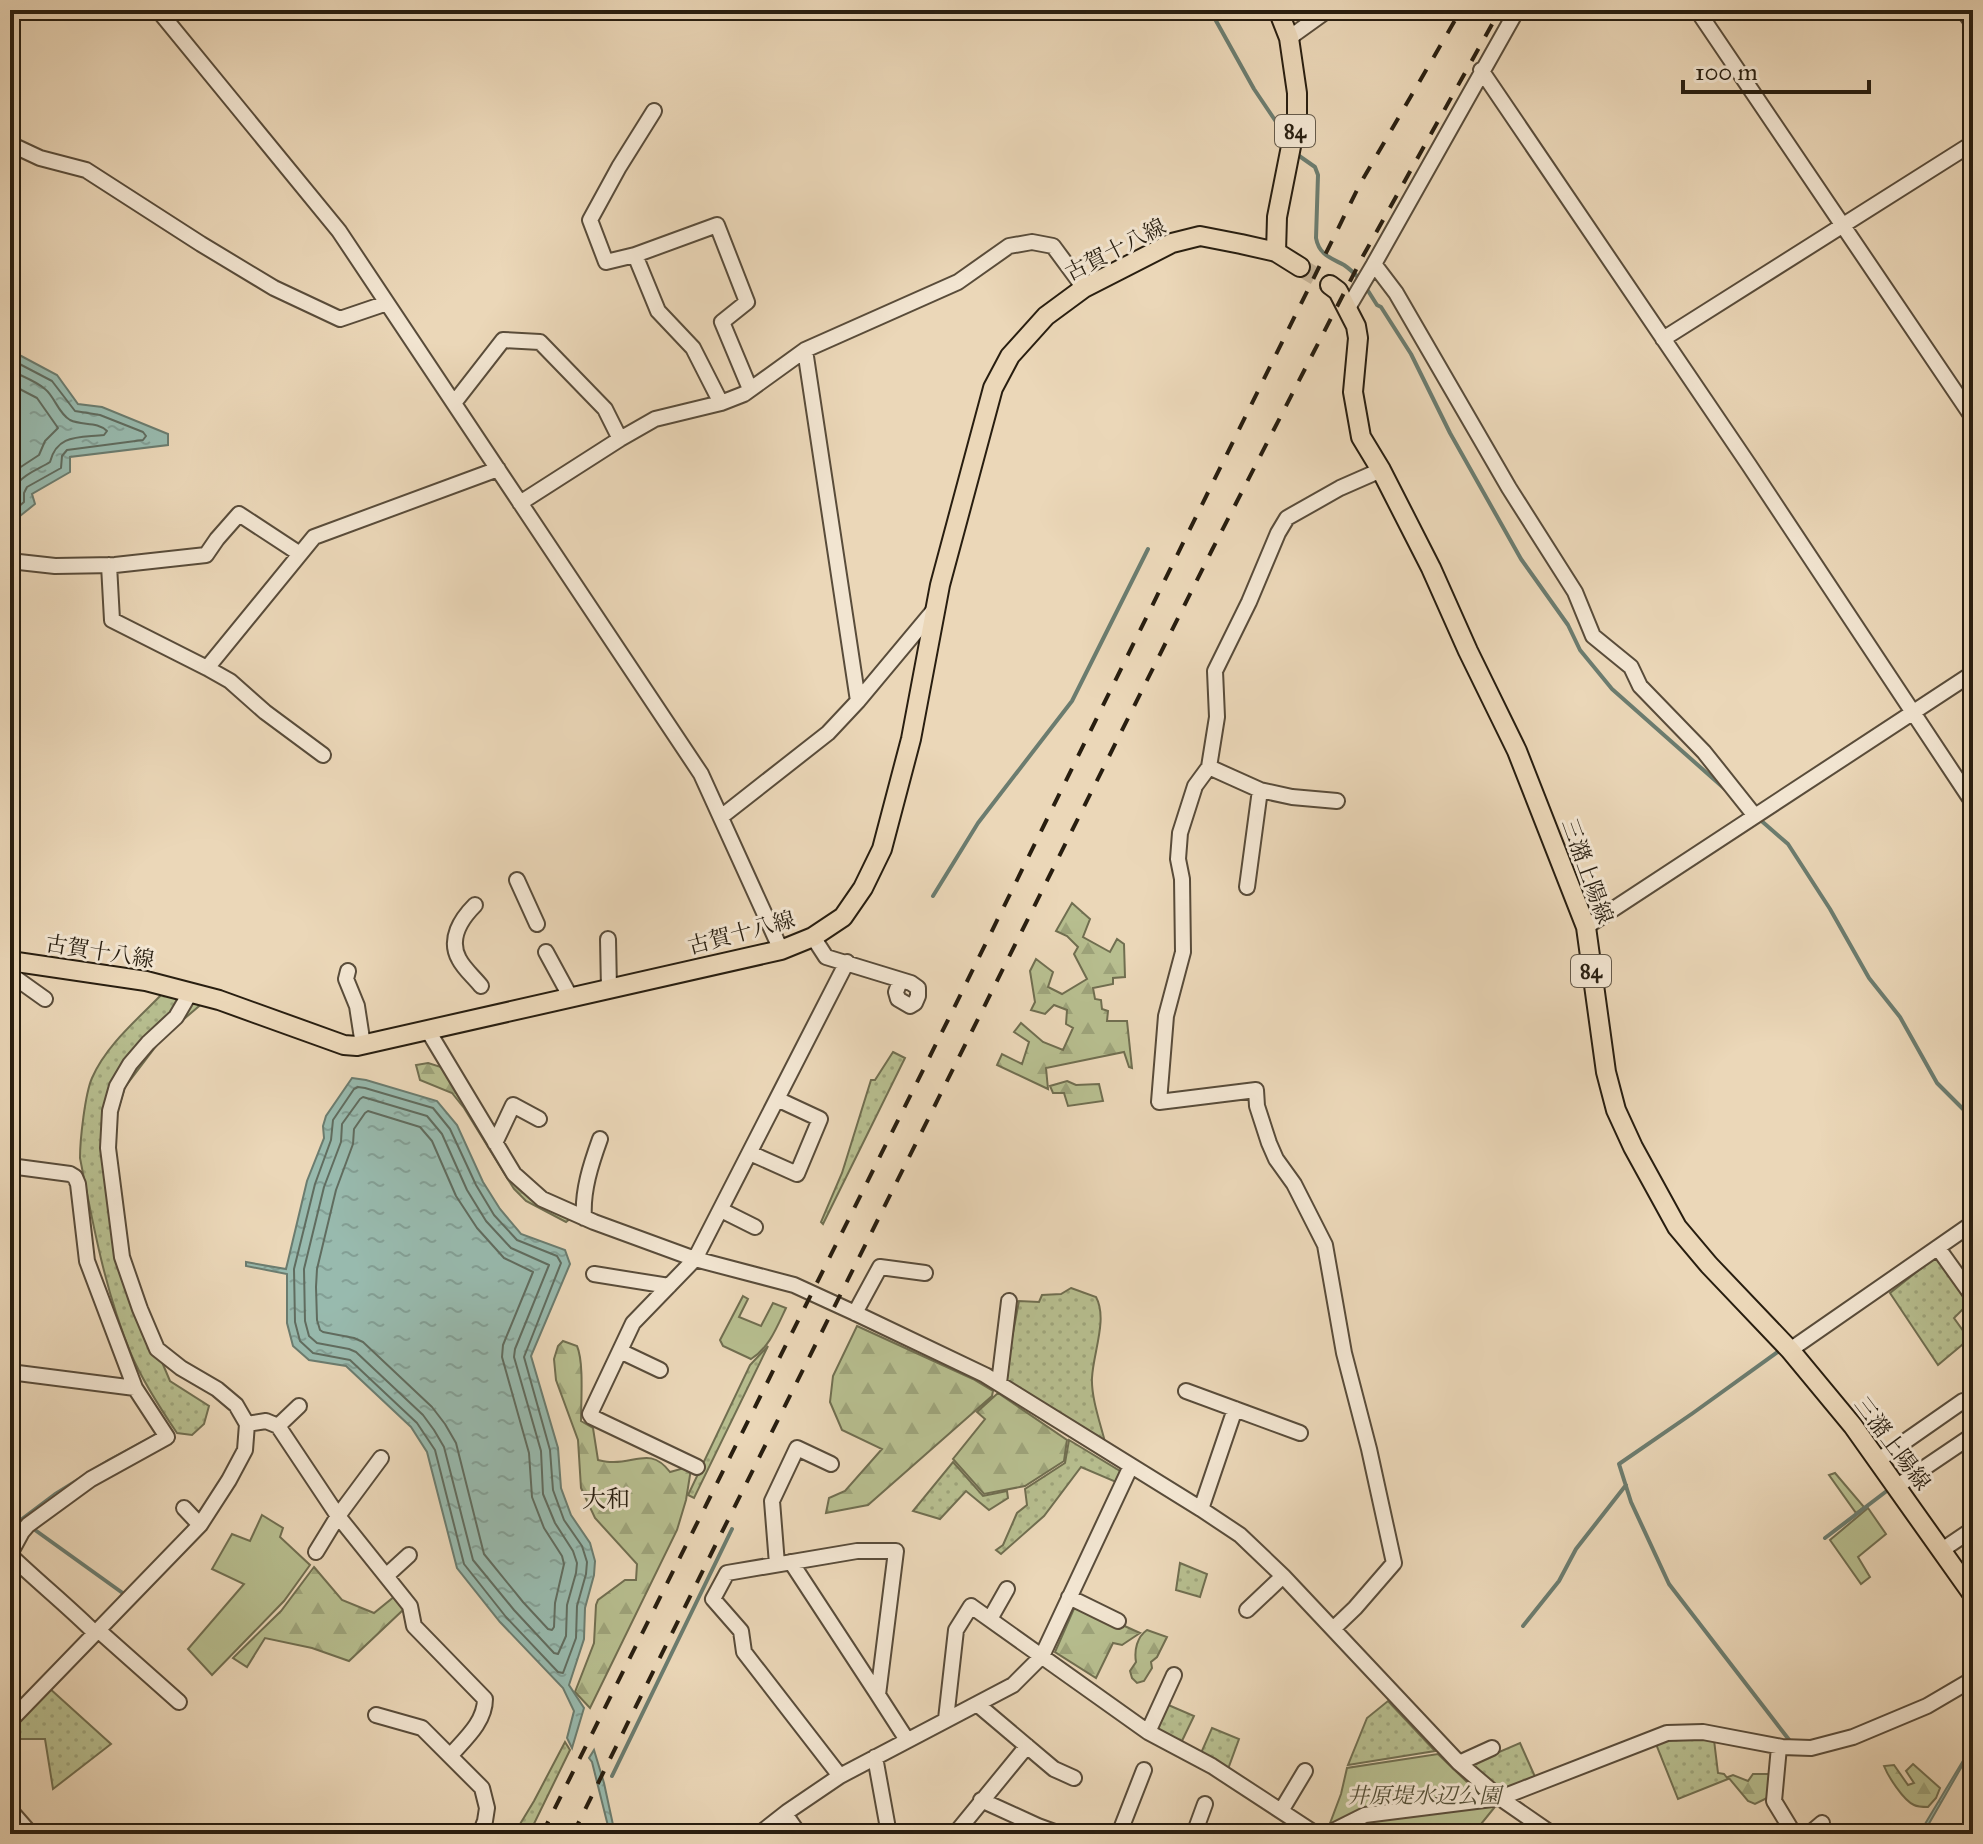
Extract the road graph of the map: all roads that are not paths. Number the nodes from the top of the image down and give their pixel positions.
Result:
1 (158, 10) edge
2 (1278, 10) edge
3 (1328, 10) edge
4 (1517, 10) edge
5 (1697, 10) edge
6 (1963, 10) edge
7 (1973, 24) edge
8 (1289, 38) junction
9 (1481, 70) junction
10 (654, 111) dead end
11 (1973, 143) edge
12 (10, 144) edge
13 (1842, 225) junction
14 (1276, 252) junction
15 (635, 255) junction
16 (1374, 264) junction
17 (1300, 267) tunnel mouth
18 (1330, 285) tunnel mouth
19 (1084, 288) junction
20 (387, 303) junction
21 (1348, 308) junction
22 (1663, 339) junction
23 (805, 350) junction
24 (750, 389) junction
25 (454, 403) junction
26 (721, 403) junction
27 (1973, 418) edge
28 (620, 439) junction
29 (498, 469) junction
30 (1381, 470) junction
31 (520, 503) junction
32 (300, 554) junction
33 (10, 561) edge
34 (109, 565) junction
35 (934, 610) junction
36 (207, 668) junction
37 (1973, 673) edge
38 (858, 701) junction
39 (1913, 713) junction
40 (323, 755) dead end
41 (1209, 767) junction
42 (1260, 790) junction
43 (1337, 801) dead end
44 (1973, 803) edge
45 (1755, 816) junction
46 (721, 817) junction
47 (517, 880) dead end
48 (1247, 887) dead end
49 (475, 905) dead end
50 (537, 924) dead end
51 (1586, 927) junction
52 (813, 937) junction
53 (608, 939) dead end
54 (781, 950) junction
55 (546, 952) dead end
56 (10, 961) edge
57 (847, 962) junction
58 (348, 971) dead end
59 (10, 974) edge
60 (900, 981) dead end
61 (481, 986) dead end
62 (609, 989) junction
63 (190, 993) junction
64 (571, 998) junction
65 (45, 999) dead end
66 (427, 1029) junction
67 (363, 1045) junction
68 (777, 1099) junction
69 (539, 1119) dead end
70 (600, 1139) dead end
71 (495, 1143) junction
72 (750, 1153) junction
73 (10, 1166) edge
74 (721, 1210) junction
75 (584, 1218) junction
76 (1973, 1223) edge
77 (755, 1227) dead end
78 (1938, 1248) junction
79 (695, 1259) junction
80 (925, 1273) dead end
81 (594, 1274) dead end
82 (669, 1286) junction
83 (1973, 1297) edge
84 (1009, 1301) dead end
85 (855, 1313) junction
86 (1790, 1350) junction
87 (620, 1351) junction
88 (660, 1370) dead end
89 (10, 1372) edge
90 (999, 1383) junction
91 (135, 1388) junction
92 (1186, 1391) dead end
93 (1963, 1401) dead end
94 (299, 1406) dead end
95 (1235, 1409) junction
96 (247, 1424) junction
97 (278, 1426) junction
98 (1300, 1433) dead end
99 (1964, 1436) edge
100 (381, 1458) dead end
101 (1877, 1461) junction
102 (831, 1464) dead end
103 (1131, 1466) junction
104 (697, 1467) dead end
105 (1896, 1487) junction
106 (184, 1508) dead end
107 (1201, 1509) junction
108 (338, 1516) junction
109 (200, 1525) junction
110 (1973, 1529) edge
111 (1942, 1550) junction
112 (316, 1552) dead end
113 (10, 1555) edge
114 (409, 1555) dead end
115 (784, 1563) junction
116 (386, 1576) junction
117 (1283, 1576) junction
118 (1007, 1589) dead end
119 (1973, 1595) edge
120 (1069, 1597) junction
121 (1247, 1610) dead end
122 (990, 1619) junction
123 (1118, 1621) dead end
124 (1333, 1629) junction
125 (96, 1631) junction
126 (1042, 1656) junction
127 (1174, 1675) dead end
128 (1973, 1679) edge
129 (878, 1695) junction
130 (179, 1702) dead end
131 (977, 1704) junction
132 (376, 1715) dead end
133 (946, 1719) junction
134 (10, 1721) edge
135 (1148, 1732) junction
136 (907, 1740) junction
137 (1027, 1746) junction
138 (1779, 1747) junction
139 (1492, 1748) dead end
140 (450, 1756) junction
141 (875, 1757) junction
142 (1459, 1763) junction
143 (1144, 1770) dead end
144 (1305, 1771) dead end
145 (840, 1776) junction
146 (1074, 1778) dead end
147 (1500, 1798) junction
148 (981, 1800) junction
149 (1205, 1804) dead end
150 (10, 1810) edge
151 (1281, 1811) junction
152 (785, 1814) junction
153 (1822, 1823) dead end
154 (1790, 1833) edge
155 (31, 1834) edge
156 (480, 1834) edge
157 (759, 1834) edge
158 (799, 1834) edge
159 (889, 1834) edge
160 (955, 1834) edge
161 (1060, 1834) edge
162 (1119, 1834) edge
163 (1194, 1834) edge
164 (1316, 1834) edge
165 (1327, 1834) edge
166 (1552, 1834) edge
167 (1809, 1834) edge

1 - 20 street
2 - 8 main road, 84
3 - 8 street
4 - 9 street
5 - 13 street
6 - 7 street
8 - 14 main road, 84
9 - 16 street
9 - 22 street
10 - 15 street
11 - 13 street
12 - 20 street
13 - 22 street
13 - 27 street
14 - 17 main road
14 - 19 main road, 古賀十八線
15 - 24 street
15 - 26 street
16 - 21 street
16 - 45 street
18 - 21 main road, 三潴上陽線 / 84
19 - 23 street
19 - 35 main road, 古賀十八線
20 - 25 street
21 - 30 main road, 三潴上陽線 / 84
22 - 39 street
23 - 24 street
23 - 38 street
24 - 26 street
25 - 28 street
25 - 29 street
26 - 28 street
28 - 31 street
29 - 31 street
29 - 32 street
30 - 41 street
30 - 51 main road, 三潴上陽線 / 84
31 - 46 street
32 - 34 street
32 - 36 street
33 - 34 street
34 - 36 street
35 - 38 street
35 - 52 main road, 古賀十八線
36 - 40 street
37 - 39 street
38 - 46 street
39 - 44 street
39 - 45 street
41 - 42 street
41 - 124 street
42 - 43 street
42 - 48 street
45 - 51 street
46 - 54 street
47 - 50 street
49 - 61 street
51 - 86 main road, 三潴上陽線 / 84
52 - 54 main road, 古賀十八線
52 - 57 street
53 - 62 street
54 - 62 main road, 古賀十八線
55 - 64 street
56 - 63 main road, 古賀十八線
57 - 60 street
57 - 68 street
58 - 67 street
59 - 65 street
62 - 64 main road, 古賀十八線
63 - 67 main road, 古賀十八線
63 - 96 street
64 - 66 main road, 古賀十八線
66 - 67 main road, 古賀十八線
66 - 71 street
68 - 72 street
68 - 72 street
69 - 71 street
70 - 75 street
71 - 75 street
72 - 74 street
73 - 91 street
74 - 77 street
74 - 79 street
75 - 79 street
76 - 78 street
78 - 83 street
78 - 86 street
79 - 82 street
79 - 85 street
80 - 85 street
81 - 82 street
82 - 87 street
84 - 90 street
85 - 90 street
86 - 101 main road, 三潴上陽線 / 84
87 - 88 street
87 - 104 street
89 - 91 street
90 - 103 street
91 - 113 street
92 - 95 street
93 - 101 street
94 - 97 street
95 - 98 street
95 - 107 street
96 - 97 street
96 - 109 street
97 - 108 street
99 - 105 street
100 - 108 street
101 - 105 main road, 三潴上陽線 / 84
102 - 115 street
103 - 107 street
103 - 120 street
105 - 111 main road, 三潴上陽線 / 84
106 - 109 street
107 - 117 street
108 - 112 street
108 - 116 street
109 - 125 street
110 - 111 street
111 - 119 main road, 三潴上陽線 / 84
113 - 125 street
114 - 116 street
115 - 129 street
115 - 129 street
115 - 145 street
116 - 140 street
117 - 121 street
117 - 124 street
118 - 122 street
120 - 123 street
120 - 126 street
122 - 126 street
122 - 133 street
124 - 142 street
125 - 130 street
125 - 134 street
126 - 131 street
126 - 135 street
127 - 135 street
128 - 138 street
129 - 136 street
131 - 133 street
131 - 137 street
132 - 140 street
133 - 136 street
135 - 151 street
136 - 141 street
137 - 146 street
137 - 148 street
138 - 147 street
138 - 154 street
139 - 142 street
140 - 156 street
141 - 145 street
141 - 159 street
142 - 147 street
143 - 162 street
144 - 151 street
145 - 152 street
147 - 165 street
147 - 166 street
148 - 160 street
148 - 161 street
149 - 163 street
150 - 155 street
151 - 164 street
152 - 157 street
152 - 158 street
153 - 167 street

